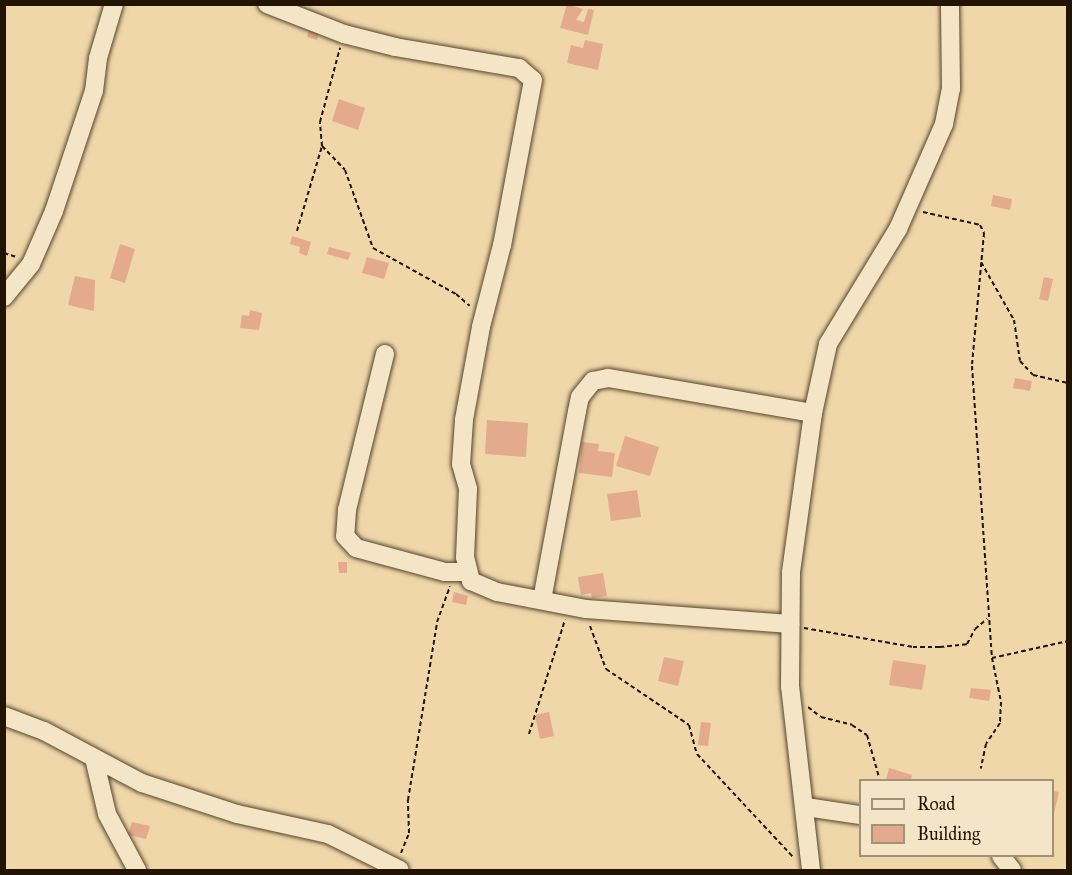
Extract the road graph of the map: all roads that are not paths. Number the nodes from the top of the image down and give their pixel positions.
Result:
1 (114, 4) edge
2 (267, 4) edge
3 (950, 4) edge
4 (4, 297) edge
5 (386, 354) dead end
6 (813, 413) junction
7 (462, 572) junction
8 (542, 600) junction
9 (790, 624) junction
10 (4, 716) edge
11 (94, 758) junction
12 (806, 807) junction
13 (859, 815) edge
14 (1002, 857) edge
15 (805, 867) edge
16 (397, 868) edge
17 (137, 870) edge
18 (1012, 870) edge

1 - 4 street
2 - 7 street
3 - 6 street
5 - 7 street
6 - 8 street
6 - 9 street
7 - 8 street
8 - 9 street
9 - 12 street
10 - 11 street
11 - 16 street
11 - 17 street
12 - 13 street
12 - 15 street
14 - 18 street

